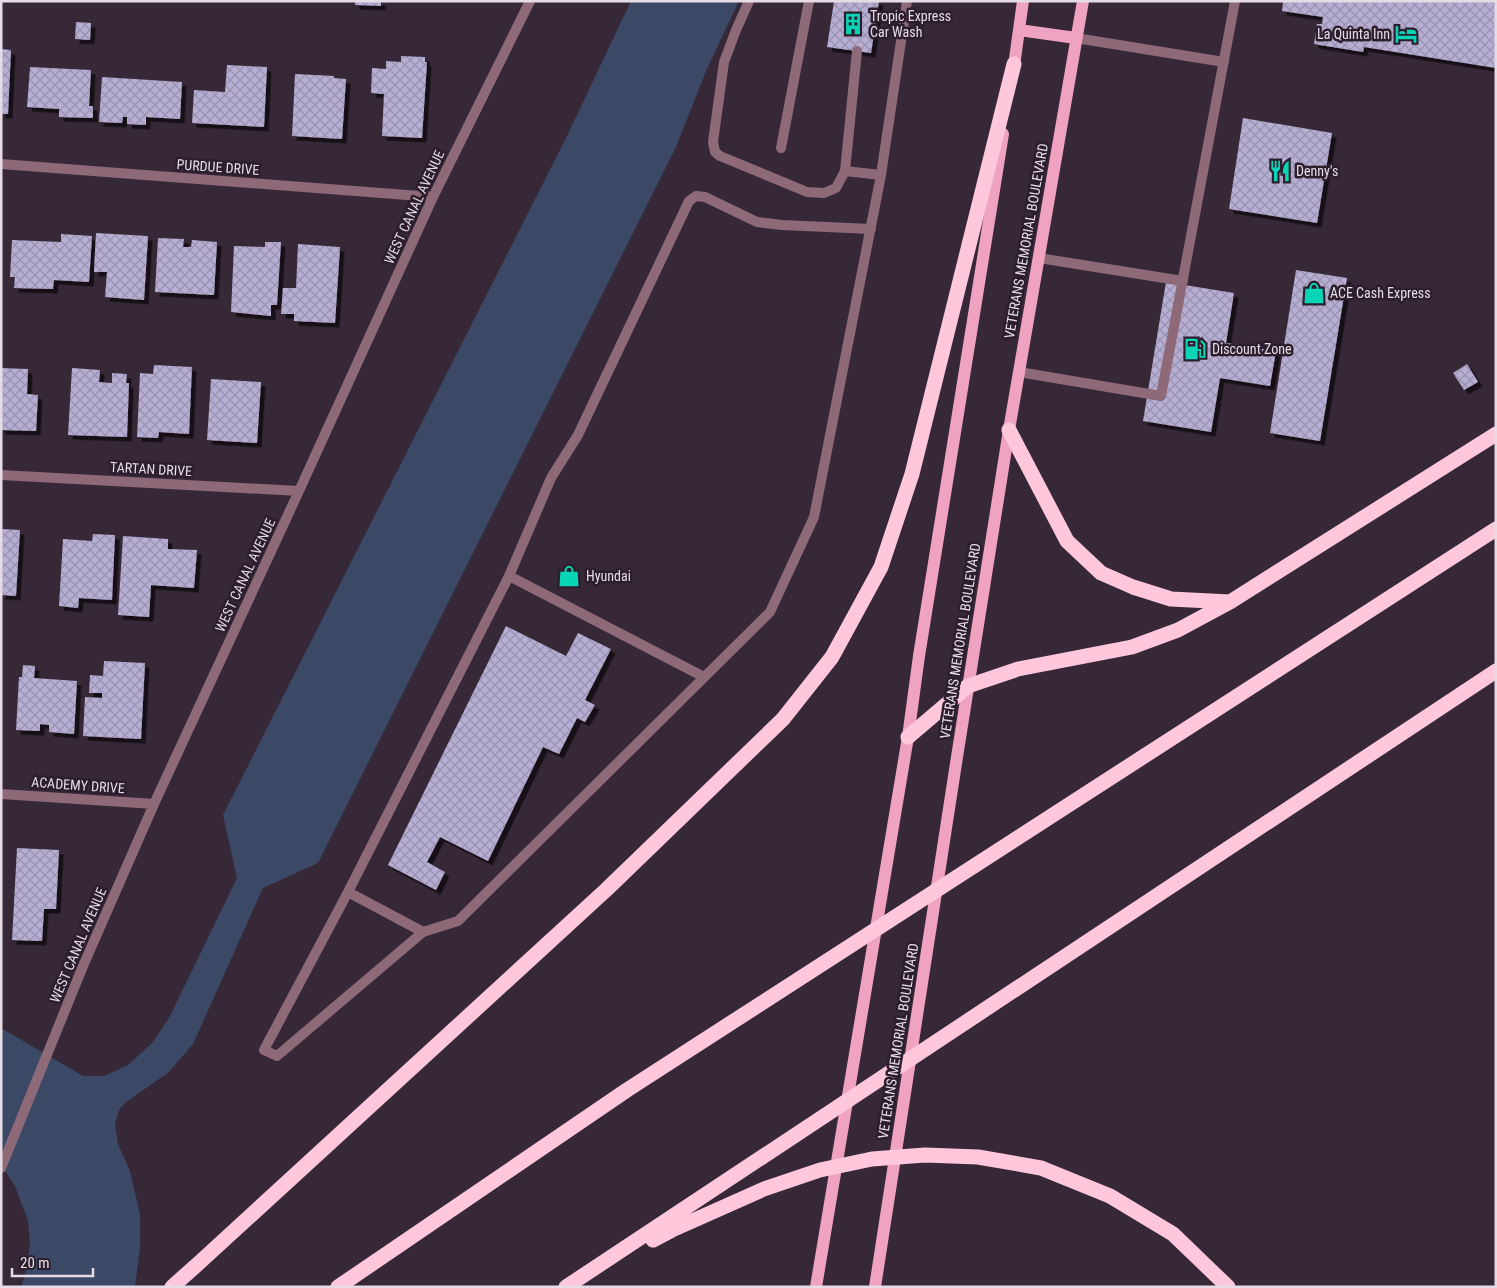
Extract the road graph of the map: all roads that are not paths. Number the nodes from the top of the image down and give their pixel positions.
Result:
1 (530, 1) edge
2 (749, 1) edge
3 (809, 1) edge
4 (907, 1) edge
5 (1023, 1) edge
6 (1083, 1) edge
7 (1235, 1) edge
8 (1019, 30) junction
9 (1076, 38) junction
10 (857, 51) dead end
11 (1224, 62) junction
12 (1014, 64) junction
13 (781, 148) dead end
14 (1, 164) edge
15 (845, 171) junction
16 (881, 175) junction
17 (433, 197) junction
18 (871, 229) junction
19 (1038, 258) junction
20 (1183, 281) junction
21 (1018, 372) junction
22 (1008, 430) junction
23 (1496, 434) edge
24 (1, 475) edge
25 (299, 492) junction
26 (1496, 528) edge
27 (510, 576) junction
28 (1230, 602) junction
29 (1496, 671) edge
30 (704, 677) junction
31 (968, 686) junction
32 (908, 737) junction
33 (1, 794) edge
34 (154, 804) junction
35 (348, 892) junction
36 (423, 932) junction
37 (1, 1168) edge
38 (572, 1283) edge
39 (172, 1287) edge
40 (338, 1287) edge
41 (816, 1287) edge
42 (875, 1287) edge
43 (1228, 1287) edge

1 - 17 street, WEST CANAL AVENUE
2 - 15 street
3 - 13 street
4 - 16 street
5 - 8 main road
6 - 9 main road, VETERANS MEMORIAL BOULEVARD
7 - 11 street
8 - 9 main road
8 - 12 main road
9 - 11 street
9 - 19 main road, VETERANS MEMORIAL BOULEVARD
10 - 15 street
11 - 20 street
12 - 32 main road
12 - 39 highway
14 - 17 street, PURDUE DRIVE
15 - 16 street
16 - 18 street
17 - 25 street, WEST CANAL AVENUE
18 - 27 street
18 - 30 street
19 - 20 street
19 - 21 main road, VETERANS MEMORIAL BOULEVARD
20 - 21 street
21 - 22 main road, VETERANS MEMORIAL BOULEVARD
22 - 28 highway
22 - 31 main road, VETERANS MEMORIAL BOULEVARD
23 - 28 highway
24 - 25 street, TARTAN DRIVE
25 - 34 street, WEST CANAL AVENUE
26 - 40 highway
27 - 30 street
27 - 35 street
28 - 31 highway
29 - 38 highway
30 - 36 street
31 - 32 highway
31 - 42 main road, VETERANS MEMORIAL BOULEVARD
32 - 41 main road
33 - 34 street, ACADEMY DRIVE
34 - 37 street, WEST CANAL AVENUE
35 - 36 street
35 - 36 street
38 - 43 highway

